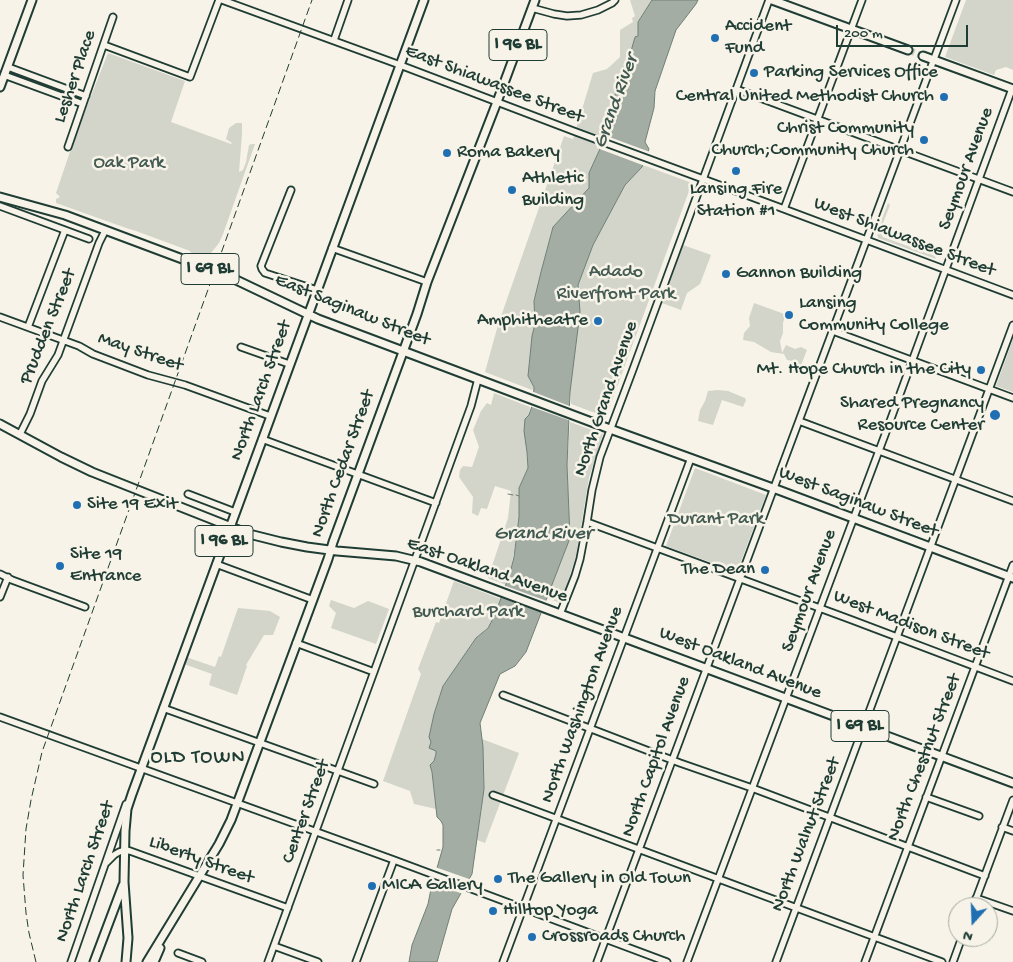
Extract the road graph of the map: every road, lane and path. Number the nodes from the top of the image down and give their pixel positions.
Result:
1 (32, 0) edge
2 (219, 0) edge
3 (222, 0) edge
4 (348, 0) edge
5 (424, 0) edge
6 (535, 0) edge
7 (615, 0) edge
8 (770, 0) edge
9 (862, 0) edge
10 (956, 0) edge
11 (532, 8) junction
12 (113, 17) dead end
13 (850, 29) junction
14 (334, 40) junction
15 (104, 45) junction
16 (908, 50) tunnel mouth
17 (923, 56) tunnel mouth
18 (933, 60) junction
19 (400, 65) junction
20 (8, 67) junction
21 (4, 75) junction
22 (0, 87) edge
23 (736, 89) junction
24 (1013, 89) edge
25 (86, 96) junction
26 (497, 102) junction
27 (83, 104) junction
28 (817, 120) junction
29 (68, 147) dead end
30 (899, 150) junction
31 (702, 178) junction
32 (979, 180) junction
33 (291, 190) dead end
34 (1013, 192) edge
35 (0, 197) edge
36 (0, 206) edge
37 (784, 209) junction
38 (65, 230) junction
39 (105, 231) junction
40 (89, 239) dead end
41 (866, 240) junction
42 (332, 248) junction
43 (945, 270) junction
44 (427, 282) junction
45 (317, 290) junction
46 (1013, 295) edge
47 (308, 314) junction
48 (0, 317) edge
49 (1013, 326) edge
50 (28, 327) junction
51 (832, 331) junction
52 (63, 340) junction
53 (242, 348) dead end
54 (403, 351) junction
55 (912, 360) junction
56 (289, 364) junction
57 (478, 379) junction
58 (989, 390) junction
59 (1013, 398) edge
60 (270, 416) junction
61 (799, 421) junction
62 (0, 424) edge
63 (610, 429) junction
64 (20, 434) junction
65 (262, 440) junction
66 (878, 450) junction
67 (691, 458) junction
68 (358, 474) junction
69 (955, 480) junction
70 (774, 488) junction
71 (188, 494) dead end
72 (1013, 501) edge
73 (436, 503) junction
74 (235, 512) junction
75 (853, 519) junction
76 (587, 522) junction
77 (230, 526) junction
78 (658, 548) junction
79 (931, 548) junction
80 (330, 550) junction
81 (415, 560) junction
82 (216, 564) junction
83 (1013, 565) edge
84 (0, 574) edge
85 (8, 577) junction
86 (1011, 577) edge
87 (740, 578) junction
88 (0, 597) edge
89 (313, 600) junction
90 (85, 607) dead end
91 (819, 608) junction
92 (560, 614) junction
93 (897, 637) junction
94 (624, 638) junction
95 (296, 643) junction
96 (975, 667) junction
97 (706, 668) junction
98 (374, 672) junction
99 (1013, 681) edge
100 (503, 695) dead end
101 (786, 699) junction
102 (163, 708) junction
103 (0, 717) edge
104 (590, 728) junction
105 (864, 728) junction
106 (260, 743) junction
107 (941, 757) junction
108 (673, 759) junction
109 (141, 769) junction
110 (338, 771) junction
111 (374, 784) dead end
112 (1013, 784) edge
113 (752, 788) junction
114 (132, 794) junction
115 (493, 795) dead end
116 (926, 796) junction
117 (1013, 800) edge
118 (238, 804) junction
119 (979, 816) dead end
120 (557, 818) junction
121 (830, 818) junction
122 (1002, 827) junction
123 (1013, 831) edge
124 (316, 832) junction
125 (908, 847) junction
126 (639, 849) junction
127 (125, 850) junction
128 (394, 860) junction
129 (106, 863) junction
130 (200, 876) junction
131 (985, 876) junction
132 (718, 879) junction
133 (124, 882) junction
134 (976, 897) edge
135 (998, 906) edge
136 (288, 908) junction
137 (796, 908) junction
138 (523, 909) junction
139 (1013, 911) edge
140 (166, 931) junction
141 (874, 937) junction
142 (605, 939) junction
143 (274, 946) junction
144 (958, 947) edge
145 (178, 953) dead end
146 (71, 962) edge
147 (94, 962) edge
148 (126, 962) edge
149 (147, 962) edge
150 (154, 962) edge
151 (202, 962) edge
152 (268, 962) edge
153 (318, 962) edge
154 (356, 962) edge
155 (503, 962) edge
156 (597, 962) edge
157 (667, 962) edge
158 (687, 962) edge
159 (776, 962) edge
160 (865, 962) edge
161 (942, 962) edge
162 (953, 962) edge

1 - 20 main road
2 - 15 street
3 - 14 street, East Shiawassee Street
4 - 14 street
5 - 19 main road, North Larch Street / I 96 BL
6 - 11 main road, North Cedar Street / I 96 BL
7 - 11 street
8 - 13 main road
8 - 23 street, North Grand Avenue
9 - 13 street
10 - 18 street, North Capitol Avenue
11 - 26 main road, North Cedar Street / I 96 BL
12 - 15 street, Lesher Place
13 - 16 main road
13 - 28 street
14 - 19 street, East Shiawassee Street
15 - 25 street, Lesher Place
17 - 18 main road
18 - 24 main road
18 - 30 street, North Capitol Avenue
19 - 26 street, East Shiawassee Street
19 - 42 main road, North Larch Street / I 96 BL
20 - 21 main road
20 - 25 street
21 - 22 main road
21 - 27 street
23 - 28 street
23 - 31 street, North Grand Avenue
24 - 32 street, Seymour Avenue
25 - 27 street, Lesher Place
26 - 31 street, East Shiawassee Street
26 - 44 main road, North Cedar Street / I 96 BL
27 - 29 street, Lesher Place
28 - 30 street
28 - 37 street
30 - 32 street
30 - 41 street, North Capitol Avenue
31 - 37 street, East Shiawassee Street
31 - 63 street, North Grand Avenue
32 - 34 street
32 - 43 street, Seymour Avenue
33 - 45 street
35 - 36 street
35 - 39 main road, East Saginaw Street / I 69 BL
36 - 38 street
37 - 41 street, West Shiawassee Street
38 - 40 street
38 - 50 street
39 - 47 main road, East Saginaw Street / I 69 BL
39 - 52 street, Prudden Street
41 - 43 street, West Shiawassee Street
41 - 51 street, North Capitol Avenue
42 - 44 street
42 - 45 main road, North Larch Street / I 96 BL
43 - 46 street, West Shiawassee Street
43 - 55 street, Seymour Avenue
44 - 54 main road, North Cedar Street / I 96 BL
45 - 47 main road, North Larch Street / I 96 BL
47 - 54 main road, East Saginaw Street / I 69 BL
47 - 56 main road, North Larch Street / I 96 BL
48 - 50 street, May Street
49 - 58 street, North Walnut Street
50 - 52 street, May Street
51 - 55 street
51 - 61 street, North Capitol Avenue
52 - 60 street, May Street
52 - 64 street, Prudden Street
53 - 56 street
54 - 57 main road, East Saginaw Street / I 69 BL
54 - 68 main road, North Cedar Street / I 96 BL
55 - 58 street
55 - 66 street, Seymour Avenue
56 - 60 main road, North Larch Street / I 96 BL
57 - 63 main road, East Saginaw Street / I 69 BL
57 - 73 street
58 - 59 street
58 - 69 street, North Walnut Street
60 - 65 main road, North Larch Street / I 96 BL
61 - 66 street
61 - 70 street, North Capitol Avenue
62 - 64 main road, East Oakland Avenue / I 69 BL
63 - 67 main road, East Saginaw Street / I 69 BL
63 - 76 street, North Grand Avenue
64 - 77 main road, East Oakland Avenue / I 69 BL
65 - 68 street
65 - 74 main road, North Larch Street / I 96 BL
66 - 69 street
66 - 75 street, Seymour Avenue
67 - 70 main road, West Saginaw Street / I 69 BL
67 - 78 street, North Washington Avenue
68 - 73 street
68 - 80 main road, North Cedar Street / I 96 BL
69 - 72 street
69 - 79 street, North Walnut Street
70 - 75 main road, West Saginaw Street / I 69 BL
70 - 87 street, North Capitol Avenue
71 - 74 street
73 - 81 street
74 - 77 main road, North Larch Street / I 96 BL
75 - 79 main road, West Saginaw Street / I 69 BL
75 - 91 street, Seymour Avenue
76 - 78 street, West Madison Street
76 - 92 street, North Grand Avenue
77 - 80 main road, East Oakland Avenue / I 69 BL
77 - 82 main road, North Larch Street / I 96 BL
78 - 87 street, West Madison Street
78 - 94 street, North Washington Avenue
79 - 86 main road, West Saginaw Street / I 69 BL
79 - 93 street, North Walnut Street
80 - 81 main road, East Oakland Avenue / I 69 BL
80 - 89 main road, North Cedar Street / I 96 BL
81 - 92 main road, East Oakland Avenue / I 69 BL
81 - 98 street, Center Street
82 - 89 street
82 - 102 main road, North Larch Street / I 96 BL
83 - 86 street, North Chestnut Street
84 - 85 street
85 - 88 street
85 - 90 street
86 - 96 street, North Chestnut Street
87 - 91 street, West Madison Street
87 - 97 street, North Capitol Avenue
89 - 95 main road, North Cedar Street / I 96 BL
91 - 93 street, West Madison Street
91 - 101 street, Seymour Avenue
92 - 94 main road, East Oakland Avenue / I 69 BL
93 - 96 street, West Madison Street
93 - 105 street, North Walnut Street
94 - 97 main road, West Oakland Avenue / I 69 BL
94 - 104 street, North Washington Avenue
95 - 98 street
95 - 106 main road, North Cedar Street / I 96 BL
96 - 99 street, West Madison Street
96 - 107 street, North Chestnut Street
97 - 101 main road, West Oakland Avenue / I 69 BL
97 - 108 street, North Capitol Avenue
98 - 110 street, Center Street
100 - 104 street
101 - 105 main road, West Oakland Avenue / I 69 BL
101 - 113 street, Seymour Avenue
102 - 106 street
102 - 109 main road, North Larch Street / I 96 BL
103 - 109 street
104 - 108 street
104 - 120 street, North Washington Avenue
105 - 107 main road, West Oakland Avenue / I 69 BL
105 - 121 street, North Walnut Street
106 - 110 street
106 - 118 main road, North Cedar Street / I 96 BL
107 - 112 main road, West Oakland Avenue / I 69 BL
107 - 116 street, North Chestnut Street
108 - 113 street
108 - 126 street, North Capitol Avenue
109 - 114 main road, North Larch Street / I 96 BL
109 - 118 street
110 - 111 street
110 - 124 street, Center Street
113 - 121 street
113 - 132 street, Seymour Avenue
114 - 127 main road, North Larch Street / I 96 BL
114 - 129 street, North Larch Street
115 - 120 street
116 - 119 street
116 - 125 street, North Chestnut Street
117 - 122 street
118 - 124 street
118 - 130 main road, North Cedar Street / I 96 BL
120 - 126 street
120 - 138 street, North Washington Avenue
121 - 125 street
121 - 137 street, North Walnut Street
122 - 123 street
122 - 131 street
124 - 128 street
124 - 136 street, Center Street
125 - 131 street
125 - 141 street, North Chestnut Street
126 - 132 street
126 - 142 street, North Capitol Avenue
127 - 129 street, Liberty Street
127 - 130 street, Liberty Street
127 - 133 main road, North Larch Street / I 96 BL
128 - 138 street
128 - 154 street
129 - 146 street, North Larch Street
130 - 136 street, Liberty Street
130 - 140 main road, North Cedar Street / I 96 BL
131 - 134 street
132 - 137 street
132 - 158 street, Seymour Avenue
133 - 147 main road, I 96 BL
133 - 148 main road, North Larch Street
135 - 139 street
136 - 143 street, Center Street
137 - 141 street
137 - 159 street, North Walnut Street
138 - 142 street
138 - 155 street, North Washington Avenue
140 - 149 main road
140 - 150 main road, I 96 BL
141 - 160 street, North Chestnut Street
141 - 161 street
142 - 156 street, North Capitol Avenue
142 - 157 street
143 - 152 street, Center Street
143 - 153 street
144 - 162 street
145 - 151 street

